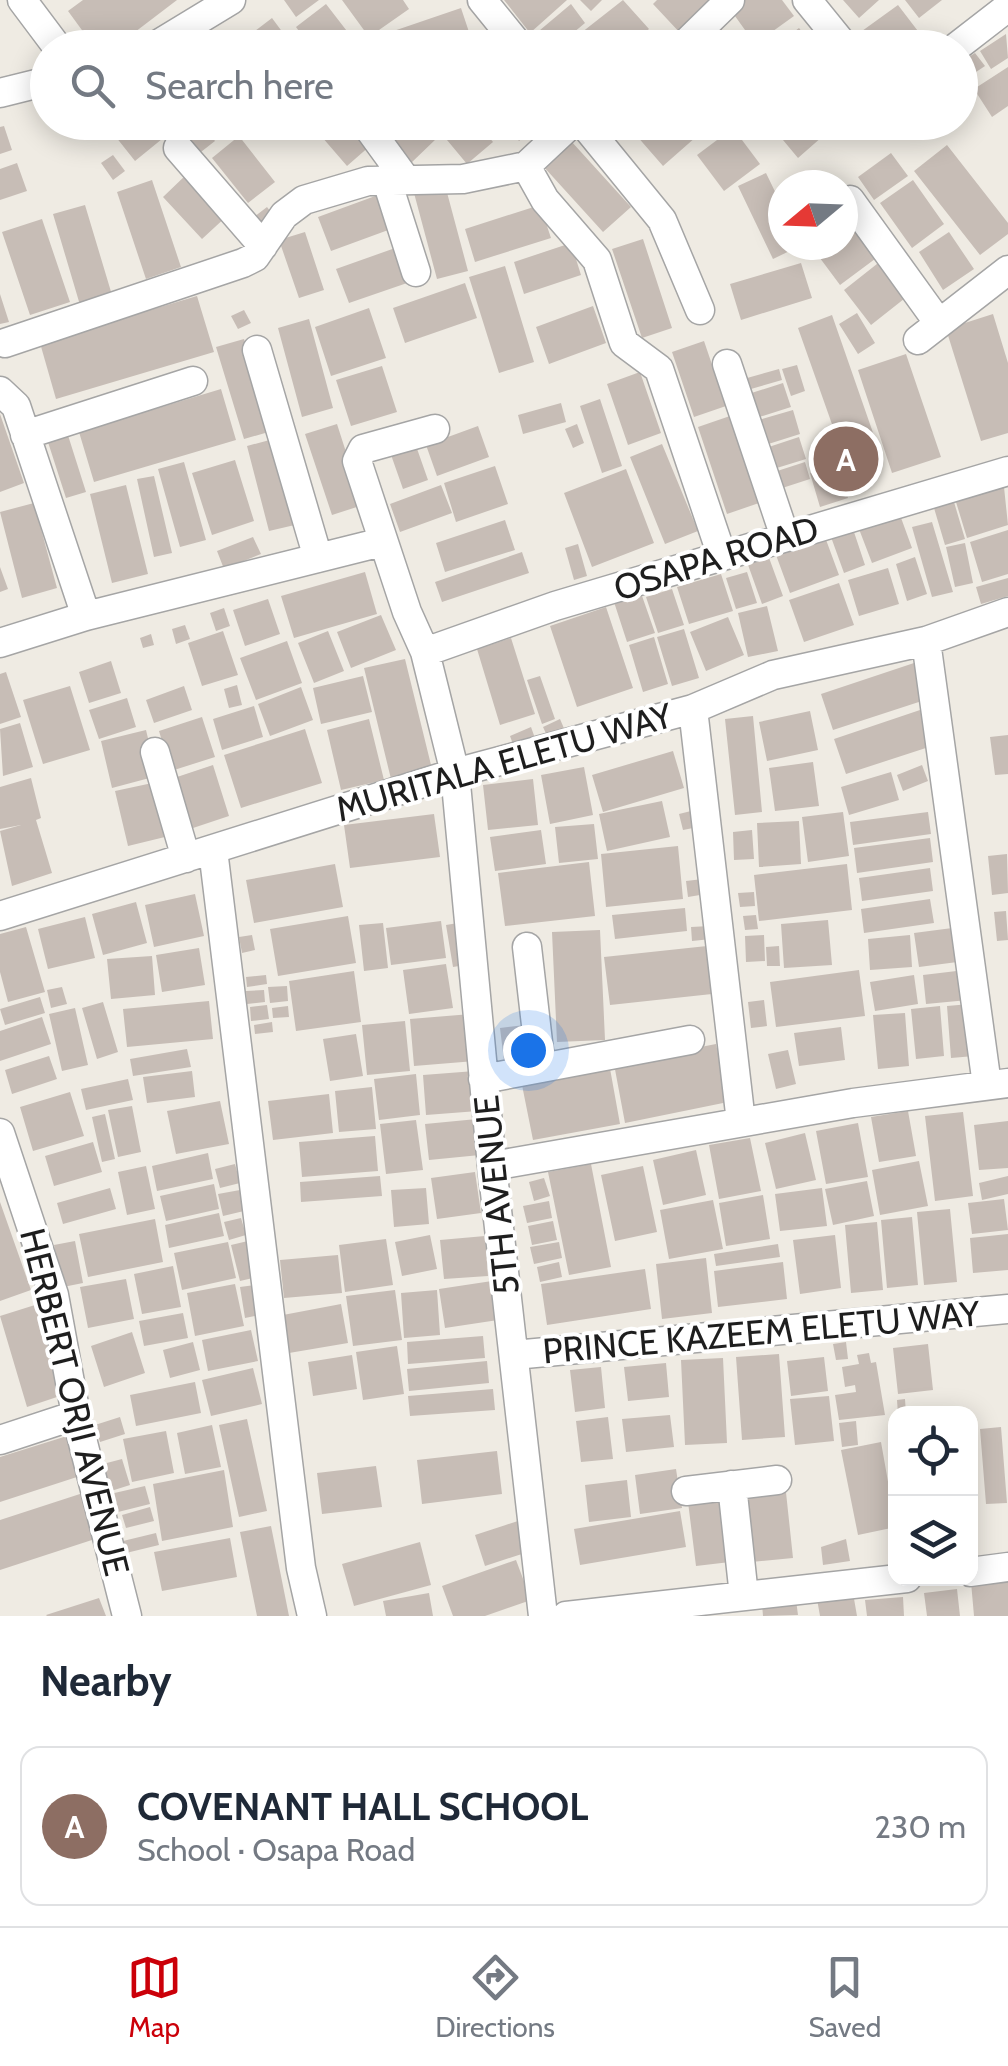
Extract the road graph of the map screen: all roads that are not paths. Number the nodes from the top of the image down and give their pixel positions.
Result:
1 (22, 0) edge
2 (231, 0) edge
3 (482, 0) edge
4 (730, 0) edge
5 (807, 0) edge
6 (1008, 7) edge
7 (44, 30) edge
8 (182, 30) edge
9 (506, 30) edge
10 (699, 30) edge
11 (831, 30) edge
12 (978, 30) edge
13 (30, 86) edge
14 (0, 93) edge
15 (374, 140) edge
16 (554, 140) edge
17 (597, 140) edge
18 (178, 148) dead end
19 (526, 166) junction
20 (395, 178) junction
21 (858, 213) edge
22 (263, 246) junction
23 (1008, 270) edge
24 (416, 272) dead end
25 (700, 310) dead end
26 (5, 343) dead end
27 (256, 350) dead end
28 (727, 364) dead end
29 (194, 381) dead end
30 (0, 391) edge
31 (435, 428) dead end
32 (25, 435) junction
33 (1008, 471) edge
34 (785, 537) junction
35 (382, 542) junction
36 (722, 556) junction
37 (318, 558) junction
38 (1008, 612) edge
39 (86, 616) junction
40 (926, 641) junction
41 (0, 643) edge
42 (426, 652) junction
43 (693, 709) junction
44 (155, 752) dead end
45 (454, 774) junction
46 (200, 854) junction
47 (0, 916) edge
48 (527, 947) dead end
49 (690, 1040) dead end
50 (541, 1068) junction
51 (484, 1079) junction
52 (997, 1084) edge
53 (741, 1122) junction
54 (0, 1133) edge
55 (492, 1166) junction
56 (8, 1179) edge
57 (1008, 1309) edge
58 (514, 1355) junction
59 (76, 1415) junction
60 (0, 1440) edge
61 (777, 1480) dead end
62 (732, 1486) junction
63 (686, 1491) dead end
64 (1008, 1568) edge
65 (978, 1571) edge
66 (888, 1580) edge
67 (744, 1596) junction
68 (127, 1616) edge
69 (312, 1616) edge
70 (543, 1616) edge
71 (566, 1616) edge

1 - 7 street
2 - 8 street
3 - 9 street
4 - 10 street
5 - 11 street
6 - 12 street
13 - 14 street
15 - 20 street
16 - 19 street
17 - 25 street
18 - 22 street
19 - 20 street
19 - 36 street
20 - 22 street
20 - 24 street
21 - 23 street
22 - 26 street
27 - 37 street
28 - 34 street
29 - 32 street
30 - 32 street
31 - 35 street, 5TH AVENUE
32 - 39 street
33 - 34 street, OSAPA ROAD
34 - 36 street, OSAPA ROAD
35 - 37 street
35 - 42 street, 5TH AVENUE
36 - 42 street, OSAPA ROAD
37 - 39 street
38 - 40 street, MURITALA ELETU WAY
39 - 41 street
40 - 43 street, MURITALA ELETU WAY
40 - 52 street
42 - 45 street, 5TH AVENUE
43 - 45 street, MURITALA ELETU WAY
43 - 53 street
44 - 46 street
45 - 46 street, MURITALA ELETU WAY
45 - 51 street, 5TH AVENUE
46 - 47 street, MURITALA ELETU WAY
46 - 69 street
48 - 50 street
49 - 50 street
50 - 51 street
51 - 55 street, 5TH AVENUE
52 - 53 street
53 - 55 street
54 - 56 street, HERBERT ORJI AVENUE
55 - 58 street, 5TH AVENUE
56 - 59 street, HERBERT ORJI AVENUE
57 - 58 street, PRINCE KAZEEM ELETU WAY
58 - 70 street, 5TH AVENUE
59 - 60 street
59 - 68 street, HERBERT ORJI AVENUE
61 - 62 street
62 - 63 street
62 - 67 street
64 - 65 street
66 - 67 street
67 - 71 street

